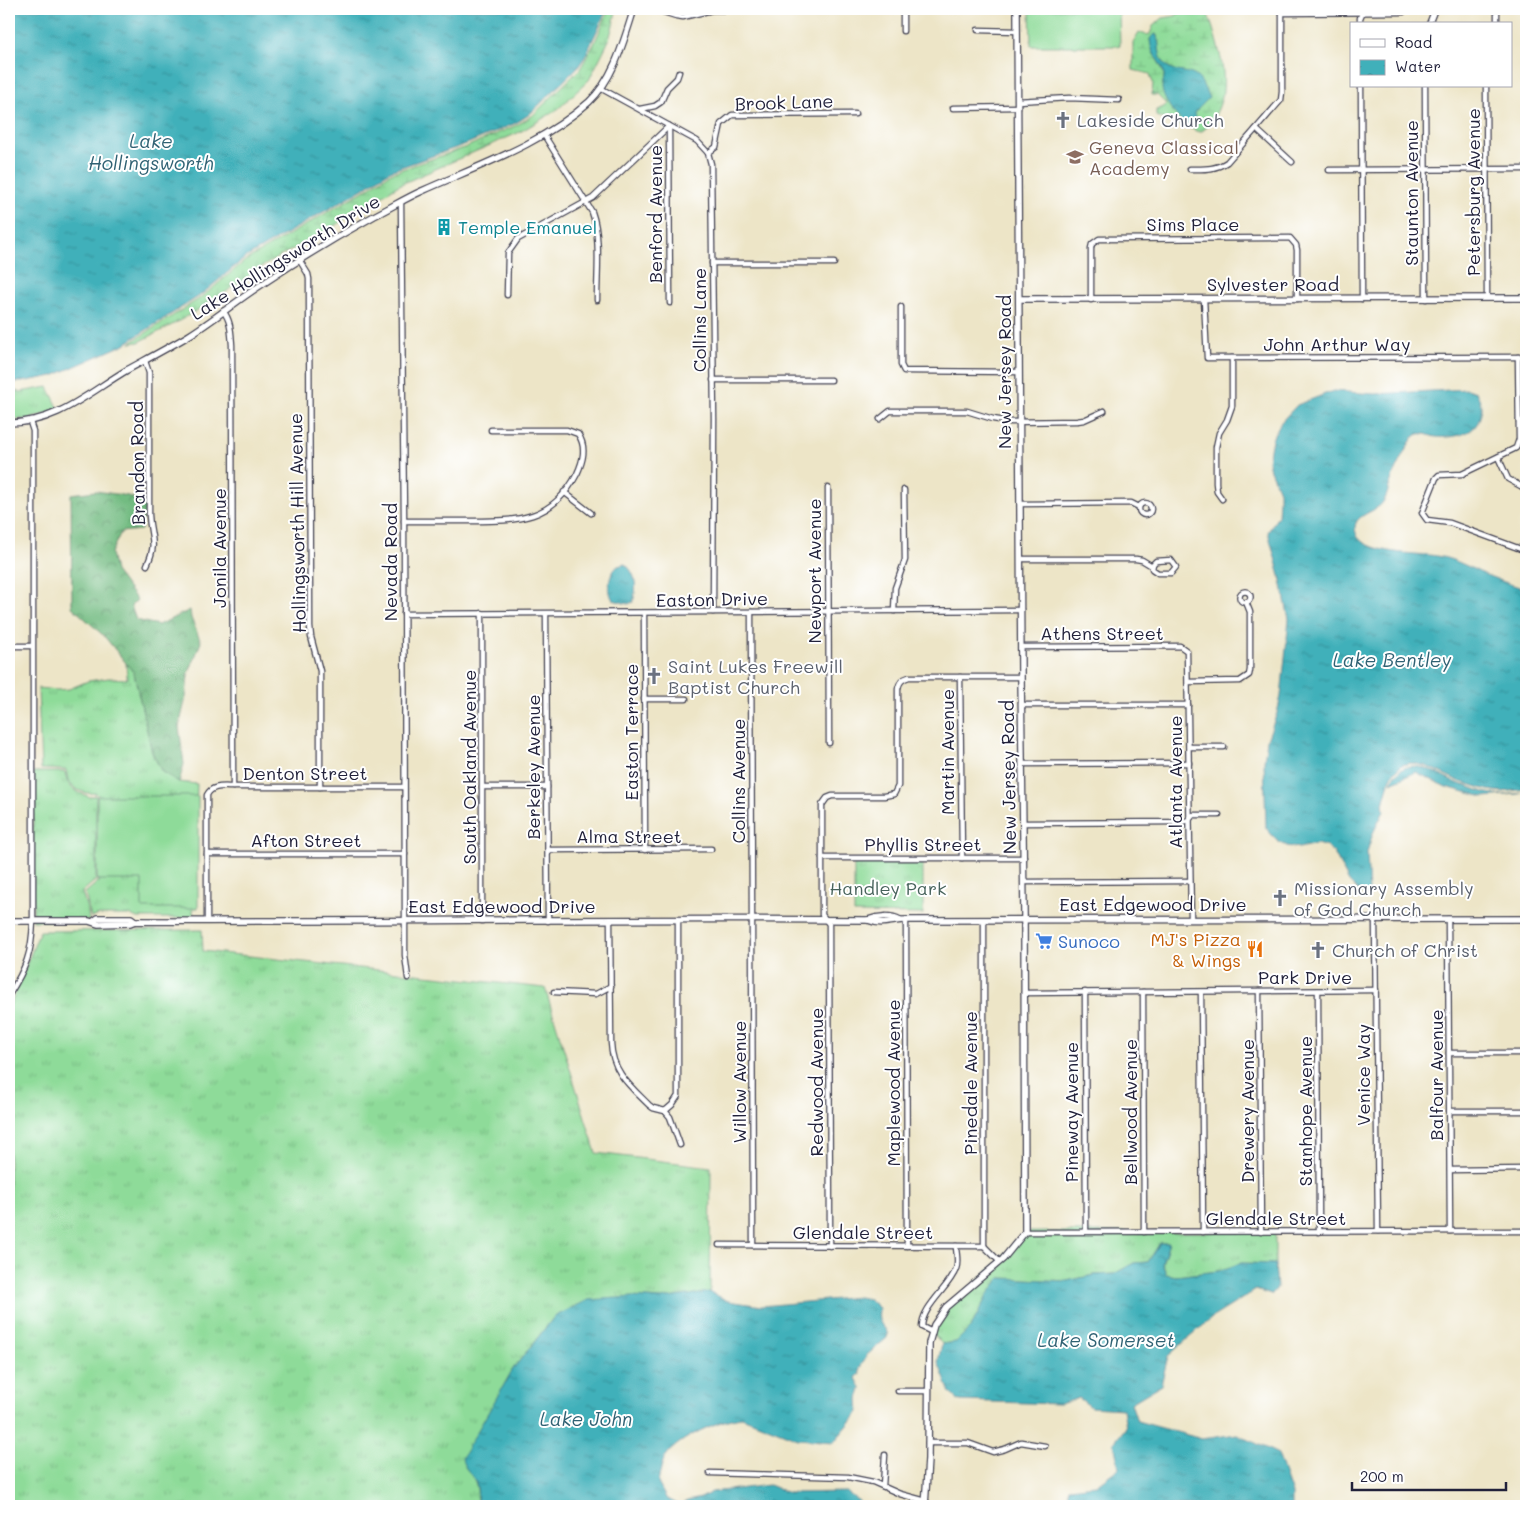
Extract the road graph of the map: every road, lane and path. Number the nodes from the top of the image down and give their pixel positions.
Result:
1 (634, 9) edge
2 (654, 9) edge
3 (820, 9) edge
4 (903, 9) edge
5 (1017, 9) edge
6 (1435, 9) edge
7 (1497, 9) edge
8 (1282, 11) edge
9 (1364, 11) edge
10 (1403, 12) dead end
11 (1430, 22) edge
12 (1498, 22) edge
13 (978, 30) dead end
14 (903, 31) dead end
15 (1017, 31) junction
16 (679, 72) dead end
17 (602, 88) junction
18 (1360, 88) edge
19 (1425, 88) edge
20 (1486, 88) edge
21 (1119, 100) dead end
22 (1018, 104) junction
23 (953, 108) dead end
24 (640, 109) junction
25 (855, 114) dead end
26 (669, 126) junction
27 (1256, 129) junction
28 (544, 135) junction
29 (708, 153) junction
30 (1292, 162) dead end
31 (1526, 168) edge
32 (1190, 169) dead end
33 (1361, 169) junction
34 (1425, 169) junction
35 (1486, 169) junction
36 (1329, 170) dead end
37 (401, 202) junction
38 (585, 202) junction
39 (300, 261) junction
40 (712, 263) junction
41 (834, 263) dead end
42 (507, 295) dead end
43 (1487, 298) junction
44 (1526, 298) edge
45 (1019, 299) junction
46 (1204, 299) junction
47 (1297, 299) junction
48 (1362, 299) junction
49 (1426, 299) junction
50 (597, 300) dead end
51 (1092, 300) junction
52 (670, 303) dead end
53 (901, 307) dead end
54 (223, 311) junction
55 (1526, 356) edge
56 (1518, 357) junction
57 (1232, 358) junction
58 (145, 361) junction
59 (1019, 372) junction
60 (713, 380) junction
61 (831, 380) dead end
62 (1104, 411) dead end
63 (880, 419) dead end
64 (1519, 421) junction
65 (1526, 421) edge
66 (30, 422) junction
67 (1019, 422) junction
68 (9, 424) edge
69 (490, 430) dead end
70 (1498, 458) junction
71 (828, 488) dead end
72 (1526, 489) edge
73 (904, 490) dead end
74 (564, 492) junction
75 (1222, 499) dead end
76 (1020, 504) junction
77 (1139, 507) dead end
78 (590, 513) dead end
79 (404, 522) junction
80 (1526, 551) edge
81 (1021, 559) junction
82 (147, 565) dead end
83 (1152, 566) junction
84 (1246, 602) dead end
85 (1021, 610) junction
86 (894, 611) junction
87 (713, 612) junction
88 (751, 612) junction
89 (829, 612) junction
90 (482, 613) junction
91 (644, 613) junction
92 (404, 614) junction
93 (546, 614) junction
94 (9, 646) edge
95 (32, 646) junction
96 (1021, 647) junction
97 (1183, 647) joint
98 (960, 676) junction
99 (1021, 677) junction
100 (1188, 682) junction
101 (644, 699) junction
102 (686, 699) dead end
103 (1022, 705) junction
104 (1188, 705) junction
105 (829, 743) dead end
106 (1188, 747) junction
107 (1224, 747) dead end
108 (1189, 763) junction
109 (1022, 764) junction
110 (233, 787) junction
111 (320, 787) junction
112 (404, 787) junction
113 (482, 787) junction
114 (547, 787) junction
115 (1218, 814) dead end
116 (1189, 820) junction
117 (1023, 823) junction
118 (711, 849) dead end
119 (548, 850) junction
120 (645, 850) junction
121 (207, 854) junction
122 (405, 854) junction
123 (822, 858) junction
124 (962, 858) junction
125 (1024, 858) junction
126 (1024, 882) junction
127 (1190, 882) junction
128 (753, 919) junction
129 (1191, 919) junction
130 (1374, 919) junction
131 (1448, 919) junction
132 (1526, 919) edge
133 (678, 920) junction
134 (826, 920) junction
135 (903, 920) junction
136 (984, 920) junction
137 (1024, 920) junction
138 (9, 921) edge
139 (33, 921) junction
140 (208, 921) junction
141 (405, 921) junction
142 (482, 921) junction
143 (548, 921) junction
144 (610, 921) junction
145 (408, 978) dead end
146 (611, 986) junction
147 (1376, 990) junction
148 (1259, 991) junction
149 (1318, 991) junction
150 (554, 992) dead end
151 (1085, 992) junction
152 (1143, 992) junction
153 (1201, 992) junction
154 (1024, 993) junction
155 (9, 995) edge
156 (1449, 1053) junction
157 (1526, 1053) edge
158 (665, 1111) junction
159 (1450, 1111) junction
160 (1526, 1111) edge
161 (680, 1145) dead end
162 (1526, 1169) edge
163 (1450, 1170) junction
164 (1378, 1231) junction
165 (1450, 1231) junction
166 (1526, 1231) edge
167 (1025, 1232) junction
168 (1086, 1232) junction
169 (1144, 1232) junction
170 (1203, 1232) junction
171 (1261, 1232) junction
172 (1319, 1232) junction
173 (719, 1245) dead end
174 (753, 1245) junction
175 (830, 1246) junction
176 (907, 1246) junction
177 (956, 1246) junction
178 (984, 1246) junction
179 (999, 1261) junction
180 (932, 1332) junction
181 (898, 1391) dead end
182 (928, 1391) junction
183 (928, 1443) junction
184 (1046, 1446) dead end
185 (885, 1455) dead end
186 (710, 1473) dead end
187 (883, 1486) junction
188 (925, 1503) edge

1 - 17 street, Lake Hollingsworth Drive
2 - 3 street
4 - 14 street
5 - 15 street, New Jersey Road
6 - 11 street
7 - 12 street
8 - 9 street
8 - 27 street
9 - 10 street
13 - 15 street
15 - 22 street, New Jersey Road
16 - 24 street
17 - 24 street
17 - 28 street, Lake Hollingsworth Drive
18 - 33 street
19 - 34 street, Staunton Avenue
20 - 35 street, Petersburg Avenue
21 - 22 street
22 - 23 street
22 - 45 street, New Jersey Road
24 - 26 street
25 - 29 street, Brook Lane
26 - 29 street
26 - 38 street
26 - 52 street, Benford Avenue
27 - 30 street
27 - 32 street
28 - 37 street, Lake Hollingsworth Drive
28 - 38 street
29 - 40 street, Collins Lane
31 - 35 street
33 - 34 street
33 - 36 street
33 - 48 street
34 - 35 street
34 - 49 street, Staunton Avenue
35 - 43 street, Petersburg Avenue
37 - 39 street, Lake Hollingsworth Drive
37 - 79 street, Nevada Road
38 - 42 street
38 - 50 street
39 - 54 street, Lake Hollingsworth Drive
39 - 111 street, Hollingsworth Hill Avenue
40 - 41 street
40 - 60 street, Collins Lane
43 - 44 street, Sylvester Road
43 - 49 street, Sylvester Road
45 - 51 street, Sylvester Road
45 - 59 street, New Jersey Road
46 - 47 street, Sylvester Road
46 - 51 street, Sylvester Road
46 - 57 street, John Arthur Way
47 - 48 street, Sylvester Road
47 - 51 street, Sims Place
48 - 49 street, Sylvester Road
53 - 59 street
54 - 58 street, Lake Hollingsworth Drive
54 - 110 street, Jonila Avenue
55 - 56 street, John Arthur Way
56 - 57 street, John Arthur Way
56 - 64 street
57 - 75 street
58 - 66 street, Lake Hollingsworth Drive
58 - 82 street, Brandon Road
59 - 67 street, New Jersey Road
60 - 61 street
60 - 87 street, Collins Lane
62 - 67 street
63 - 67 street
64 - 65 street
64 - 70 street
66 - 68 street, Lake Hollingsworth Drive
66 - 95 street
67 - 76 street, New Jersey Road
69 - 74 street
70 - 72 street
70 - 80 street
71 - 89 street, Newport Avenue
73 - 86 street
74 - 78 street
74 - 79 street
76 - 77 street
76 - 81 street, New Jersey Road
79 - 92 street, Nevada Road
81 - 83 street
81 - 85 street, New Jersey Road
83 - 83 street
84 - 100 street
85 - 86 street, Easton Drive
85 - 96 street, New Jersey Road
86 - 89 street, Easton Drive
87 - 88 street, Easton Drive
87 - 91 street, Easton Drive
88 - 89 street, Easton Drive
88 - 128 street, Collins Avenue
89 - 105 street, Newport Avenue
90 - 92 street, Easton Drive
90 - 93 street, Easton Drive
90 - 113 street, South Oakland Avenue
91 - 93 street, Easton Drive
91 - 101 street, Easton Terrace
92 - 112 street, Nevada Road
93 - 114 street, Berkeley Avenue
94 - 95 street
95 - 139 street
96 - 97 street, Athens Street
96 - 99 street, New Jersey Road
97 - 100 street, Atlanta Avenue
98 - 99 street
98 - 123 street, Redwood Avenue
98 - 124 street, Martin Avenue
99 - 103 street, New Jersey Road
100 - 104 street, Atlanta Avenue
101 - 102 street
101 - 120 street, Easton Terrace
103 - 104 street
103 - 109 street, New Jersey Road
104 - 106 street, Atlanta Avenue
106 - 107 street
106 - 108 street, Atlanta Avenue
108 - 109 street
108 - 116 street, Atlanta Avenue
109 - 117 street, New Jersey Road
110 - 111 street, Denton Street
110 - 121 street, Denton Street
111 - 112 street, Denton Street
112 - 122 street, Nevada Road
113 - 114 street
113 - 142 street, South Oakland Avenue
114 - 119 street, Berkeley Avenue
115 - 116 street
116 - 117 street
116 - 127 street, Atlanta Avenue
117 - 125 street, New Jersey Road
118 - 120 street, Alma Street
119 - 120 street, Alma Street
119 - 143 street, Berkeley Avenue
121 - 122 street, Afton Street
121 - 140 street
122 - 141 street, Nevada Road
123 - 124 street, Phyllis Street
123 - 134 street, Redwood Avenue
124 - 125 street, Phyllis Street
125 - 126 street, New Jersey Road
126 - 127 street
126 - 137 street, New Jersey Road
127 - 129 street, Atlanta Avenue
128 - 133 street, East Edgewood Drive
128 - 134 street, East Edgewood Drive
128 - 174 street, Willow Avenue
129 - 130 street, East Edgewood Drive
129 - 137 street, East Edgewood Drive
130 - 131 street, East Edgewood Drive
130 - 147 street, Venice Way
131 - 132 street, East Edgewood Drive
131 - 156 street, Balfour Avenue
133 - 144 street, East Edgewood Drive
133 - 158 street
134 - 135 street, East Edgewood Drive
134 - 175 street, Redwood Avenue
135 - 136 street, East Edgewood Drive
135 - 176 street, Maplewood Avenue
136 - 137 street, East Edgewood Drive
136 - 178 street, Pinedale Avenue
137 - 154 street, New Jersey Road
138 - 139 street, East Edgewood Drive
139 - 140 street, East Edgewood Drive
139 - 155 street
140 - 141 street, East Edgewood Drive
141 - 142 street, East Edgewood Drive
141 - 145 street, Nevada Road
142 - 143 street, East Edgewood Drive
143 - 144 street, East Edgewood Drive
144 - 146 street
146 - 150 street
146 - 158 street
147 - 149 street, Park Drive
147 - 164 street, Venice Way
148 - 149 street, Park Drive
148 - 153 street, Park Drive
148 - 171 street, Drewery Avenue
149 - 172 street, Stanhope Avenue
151 - 152 street, Park Drive
151 - 154 street, Park Drive
151 - 168 street, Pineway Avenue
152 - 153 street, Park Drive
152 - 169 street, Bellwood Avenue
153 - 170 street
154 - 167 street, New Jersey Road
156 - 157 street
156 - 159 street, Balfour Avenue
158 - 161 street
159 - 160 street
159 - 163 street, Balfour Avenue
162 - 163 street
163 - 165 street, Balfour Avenue
164 - 165 street, Glendale Street
164 - 172 street, Glendale Street
165 - 166 street, Glendale Street
167 - 168 street, Glendale Street
167 - 179 street
168 - 169 street, Glendale Street
169 - 170 street, Glendale Street
170 - 171 street, Glendale Street
171 - 172 street, Glendale Street
173 - 174 street, Glendale Street
174 - 175 street, Glendale Street
175 - 176 street, Glendale Street
176 - 177 street, Glendale Street
177 - 178 street, Glendale Street
177 - 180 street
178 - 179 street
179 - 180 street
180 - 182 street
181 - 182 street
182 - 183 street
183 - 184 street
183 - 188 street
185 - 187 street
186 - 187 street
187 - 188 street

